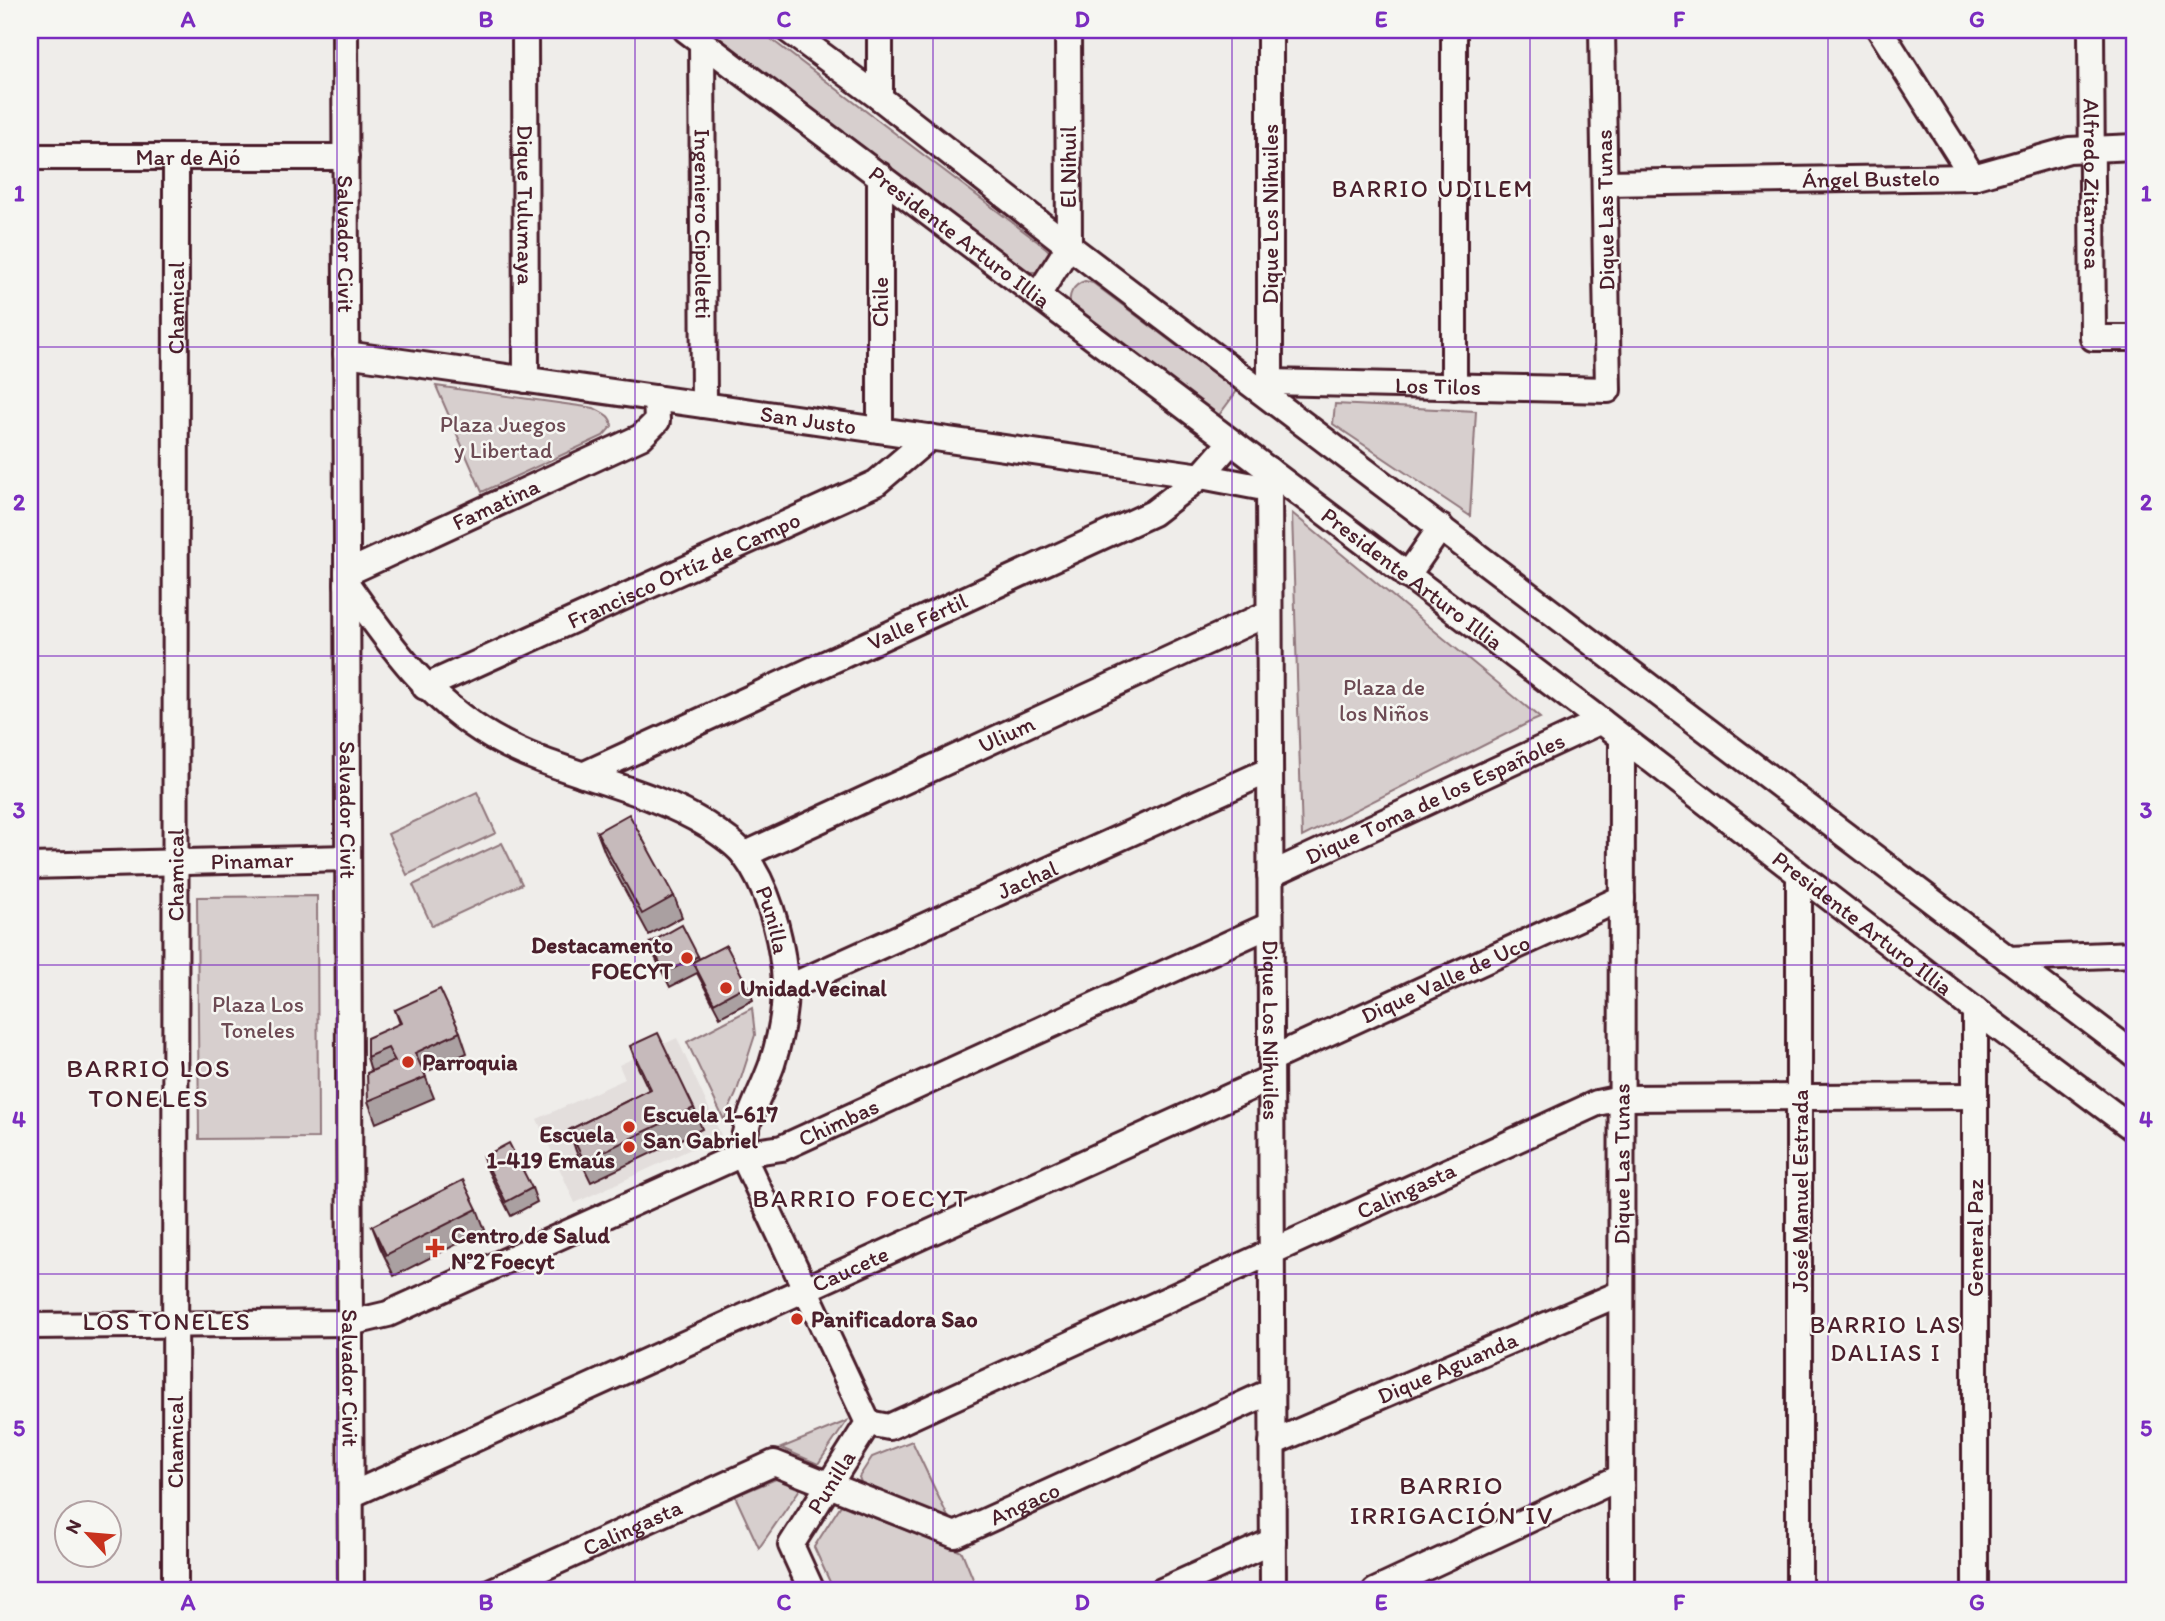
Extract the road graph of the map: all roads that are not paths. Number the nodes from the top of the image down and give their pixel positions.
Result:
1 (345, 30) edge
2 (524, 30) edge
3 (788, 30) edge
4 (880, 30) edge
5 (1068, 30) edge
6 (1270, 30) edge
7 (1454, 30) edge
8 (1602, 30) edge
9 (1880, 30) edge
10 (2091, 30) edge
11 (694, 36) edge
12 (880, 98) junction
13 (2135, 147) edge
14 (2092, 148) junction
15 (30, 157) edge
16 (346, 157) junction
17 (176, 158) junction
18 (880, 175) junction
19 (1973, 177) junction
20 (1605, 183) junction
21 (1069, 246) junction
22 (1038, 295) junction
23 (2135, 338) edge
24 (346, 354) junction
25 (527, 380) junction
26 (1454, 387) junction
27 (1270, 390) junction
28 (1608, 390) joint
29 (656, 398) junction
30 (704, 405) junction
31 (880, 430) junction
32 (930, 438) junction
33 (1231, 442) junction
34 (1201, 477) junction
35 (1269, 480) junction
36 (1441, 527) junction
37 (1407, 576) junction
38 (347, 579) junction
39 (1269, 613) junction
40 (425, 687) junction
41 (1601, 721) junction
42 (1622, 738) junction
43 (1270, 770) junction
44 (583, 775) junction
45 (744, 855) junction
46 (348, 858) junction
47 (175, 862) junction
48 (30, 866) edge
49 (1270, 875) junction
50 (1799, 875) junction
51 (1622, 898) junction
52 (1270, 925) junction
53 (2135, 954) edge
54 (2008, 959) junction
55 (785, 989) junction
56 (1975, 1010) junction
57 (2135, 1055) edge
58 (1271, 1068) junction
59 (1975, 1096) junction
60 (1800, 1097) junction
61 (1621, 1098) junction
62 (2135, 1130) edge
63 (741, 1154) junction
64 (1272, 1252) junction
65 (807, 1289) junction
66 (1621, 1293) junction
67 (350, 1323) junction
68 (174, 1324) junction
69 (30, 1325) edge
70 (1272, 1391) junction
71 (868, 1423) junction
72 (1272, 1443) junction
73 (774, 1463) joint
74 (1620, 1477) junction
75 (829, 1485) junction
76 (351, 1494) junction
77 (1273, 1541) junction
78 (175, 1591) edge
79 (351, 1591) edge
80 (492, 1591) edge
81 (812, 1591) edge
82 (1162, 1591) edge
83 (1273, 1591) edge
84 (1375, 1591) edge
85 (1621, 1591) edge
86 (1799, 1591) edge
87 (1975, 1591) edge

1 - 16 street, Salvador Civit
2 - 25 street, Dique Tulumaya
3 - 12 street
4 - 12 street
5 - 21 street, El Nihuil
6 - 27 street, Dique Los Nihuiles
7 - 26 street
8 - 20 street, Dique Las Tunas
9 - 19 street
10 - 14 street, Alfredo Zitarrosa
11 - 18 street, Presidente Arturo Illia
11 - 30 street, Ingeniero Cipolletti
12 - 21 street
13 - 14 street, Ángel Bustelo
14 - 19 street, Ángel Bustelo
14 - 23 street, Alfredo Zitarrosa
15 - 17 street, Mar de Ajó
16 - 17 street, Mar de Ajó
16 - 24 street, Salvador Civit
17 - 47 street, Chamical
18 - 22 street, Presidente Arturo Illia
18 - 31 street, Chile
19 - 20 street, Ángel Bustelo
20 - 28 street, Dique Las Tunas
21 - 22 street
21 - 27 street
22 - 33 street, Presidente Arturo Illia
24 - 25 street, San Justo
24 - 38 street, Salvador Civit
25 - 29 street, San Justo
26 - 27 street, Los Tilos
26 - 28 street, Los Tilos
27 - 36 street
29 - 30 street, San Justo
29 - 38 street, Famatina
30 - 31 street, San Justo
31 - 32 street, San Justo
32 - 34 street, San Justo
32 - 40 street, Francisco Ortíz de Campo
33 - 34 street, Valle Fértil
33 - 35 street, Presidente Arturo Illia
34 - 35 street, San Justo
34 - 44 street, Valle Fértil
35 - 37 street, Presidente Arturo Illia
35 - 39 street, Dique Los Nihuiles
36 - 37 street
36 - 54 street
37 - 41 street, Presidente Arturo Illia
38 - 40 street, Punilla
38 - 46 street, Salvador Civit
39 - 43 street, Dique Los Nihuiles
39 - 45 street, Ulium
40 - 44 street, Punilla
41 - 42 street, Presidente Arturo Illia
41 - 49 street, Dique Toma de los Españoles
42 - 50 street, Presidente Arturo Illia
42 - 51 street, Dique Las Tunas
43 - 49 street, Dique Los Nihuiles
43 - 55 street, Jachal
44 - 45 street, Punilla
45 - 55 street, Punilla
46 - 47 street, Pinamar
46 - 67 street, Salvador Civit
47 - 48 street, Pinamar
47 - 68 street, Chamical
49 - 52 street, Dique Los Nihuiles
50 - 56 street, Presidente Arturo Illia
50 - 60 street, José Manuel Estrada
51 - 58 street, Dique Valle de Uco
51 - 61 street, Dique Las Tunas
52 - 58 street, Dique Los Nihuiles
52 - 63 street, Chimbas
53 - 54 street
54 - 57 street
55 - 63 street, Punilla
56 - 59 street, General Paz
56 - 62 street, Presidente Arturo Illia
58 - 64 street, Dique Los Nihuiles
58 - 65 street, Caucete
59 - 60 street, Calingasta
59 - 87 street, General Paz
60 - 61 street, Calingasta
60 - 86 street, José Manuel Estrada
61 - 64 street, Calingasta
61 - 66 street, Dique Las Tunas
63 - 65 street
63 - 67 street, Chimbas
64 - 70 street, Dique Los Nihuiles
64 - 71 street, Calingasta
65 - 71 street
65 - 76 street, Caucete
66 - 72 street, Dique Aguanda
66 - 74 street, Dique Las Tunas
67 - 68 street, Chimbas
67 - 76 street, Salvador Civit
68 - 69 street, Chimbas
68 - 78 street, Chamical
70 - 72 street, Dique Los Nihuiles
70 - 75 street, Angaco
71 - 75 street, Punilla
72 - 77 street, Dique Los Nihuiles
73 - 75 street, Angaco
73 - 80 street, Calingasta
74 - 84 street
74 - 85 street, Dique Las Tunas
75 - 81 street, Punilla
76 - 79 street, Salvador Civit
77 - 82 street
77 - 83 street, Dique Los Nihuiles

